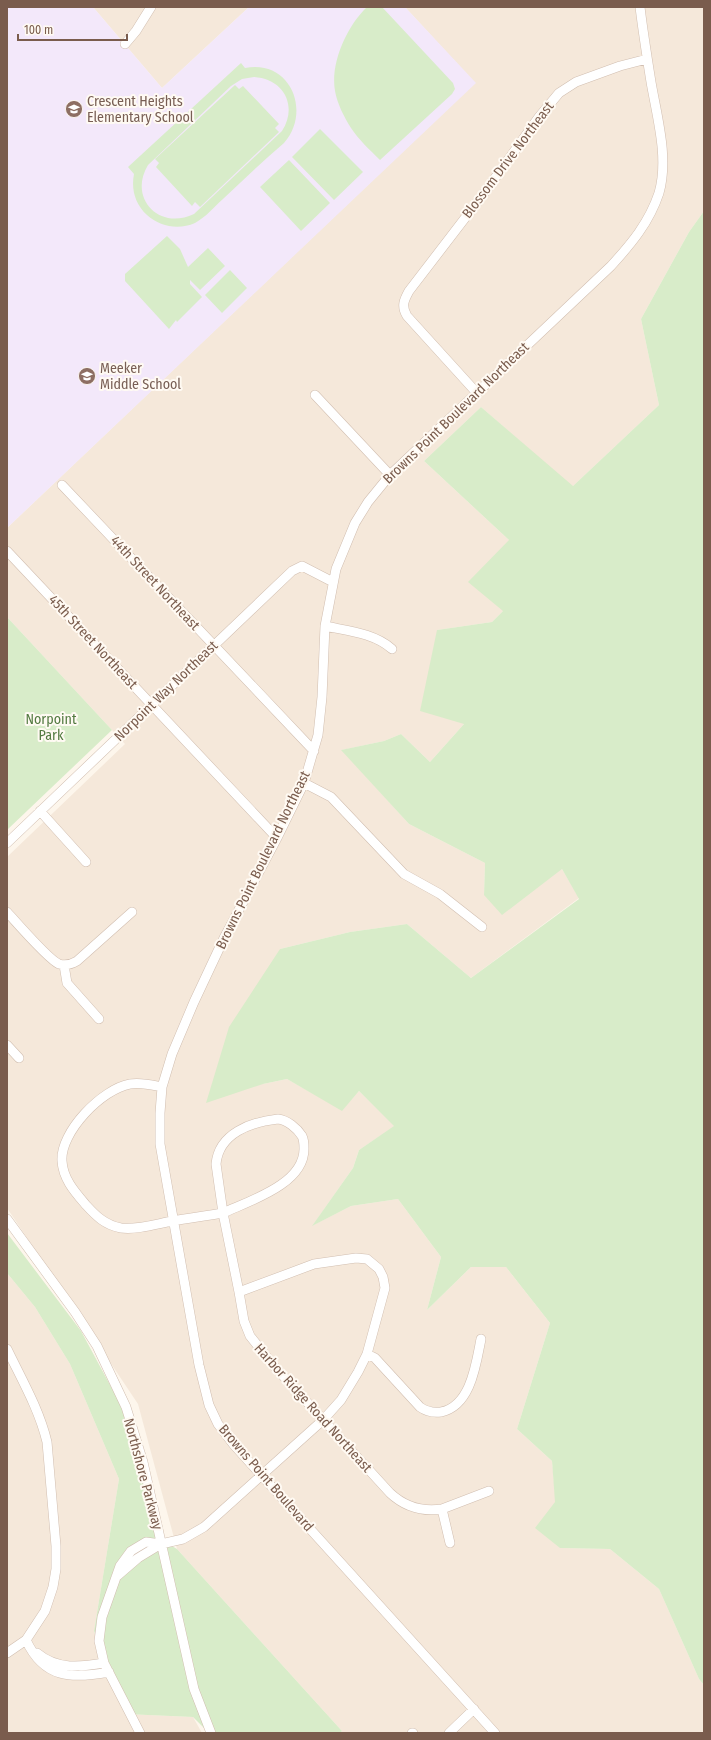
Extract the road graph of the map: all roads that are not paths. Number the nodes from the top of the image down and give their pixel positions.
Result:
1 (151, 7) edge
2 (640, 7) edge
3 (125, 44) dead end
4 (647, 59) junction
5 (476, 392) junction
6 (315, 395) dead end
7 (390, 475) junction
8 (62, 485) dead end
9 (7, 551) edge
10 (333, 582) junction
11 (325, 626) junction
12 (214, 645) junction
13 (392, 649) dead end
14 (152, 705) junction
15 (314, 751) junction
16 (304, 783) junction
17 (40, 811) junction
18 (277, 838) junction
19 (7, 843) edge
20 (86, 862) dead end
21 (132, 912) dead end
22 (8, 916) edge
23 (482, 927) dead end
24 (64, 965) junction
25 (99, 1019) dead end
26 (7, 1045) edge
27 (19, 1058) dead end
28 (162, 1087) junction
29 (222, 1213) junction
30 (7, 1219) edge
31 (174, 1221) junction
32 (239, 1292) junction
33 (481, 1339) dead end
34 (7, 1349) edge
35 (367, 1354) junction
36 (323, 1420) junction
37 (262, 1476) junction
38 (489, 1491) dead end
39 (442, 1509) junction
40 (450, 1543) dead end
41 (161, 1544) junction
42 (26, 1640) junction
43 (7, 1653) edge
44 (104, 1663) junction
45 (109, 1672) junction
46 (474, 1709) junction
47 (140, 1733) edge
48 (211, 1733) edge
49 (449, 1733) edge
50 (496, 1733) edge

1 - 3 street
2 - 4 street, Browns Point Boulevard Northeast
4 - 5 street, Browns Point Boulevard Northeast
4 - 5 street, Blossom Drive Northeast
5 - 7 street, Browns Point Boulevard Northeast
6 - 7 street
7 - 10 street, Browns Point Boulevard Northeast
8 - 12 street, 44th Street Northeast
9 - 14 street, 45th Street Northeast
10 - 11 street, Browns Point Boulevard Northeast
10 - 12 street, Norpoint Way Northeast
11 - 13 street
11 - 15 street, Browns Point Boulevard Northeast
12 - 14 street, Norpoint Way Northeast
12 - 15 street, 44th Street Northeast
14 - 17 street, Norpoint Way Northeast
14 - 18 street, 45th Street Northeast
15 - 16 street, Browns Point Boulevard Northeast
16 - 18 street, Browns Point Boulevard Northeast
16 - 23 street
17 - 19 street, Norpoint Way Northeast
17 - 20 street
18 - 28 street, Browns Point Boulevard Northeast
21 - 24 street
22 - 24 street
24 - 25 street
26 - 27 street
28 - 31 street, Browns Point Boulevard
28 - 31 street
29 - 29 street, Harbor Ridge Road Northeast
29 - 31 street
29 - 32 street, Harbor Ridge Road Northeast
30 - 41 street, Northshore Parkway
31 - 37 street, Browns Point Boulevard
32 - 35 street
32 - 36 street, Harbor Ridge Road Northeast
33 - 35 street
34 - 42 street
35 - 36 street
36 - 37 street
36 - 39 street, Harbor Ridge Road Northeast
37 - 41 street
37 - 46 street, Browns Point Boulevard
38 - 39 street, Harbor Ridge Road Northeast
39 - 40 street
41 - 44 street
41 - 48 street, Northshore Parkway
42 - 43 street
42 - 44 street
42 - 45 street
44 - 45 street
45 - 47 street
46 - 49 street
46 - 50 street, Browns Point Boulevard

